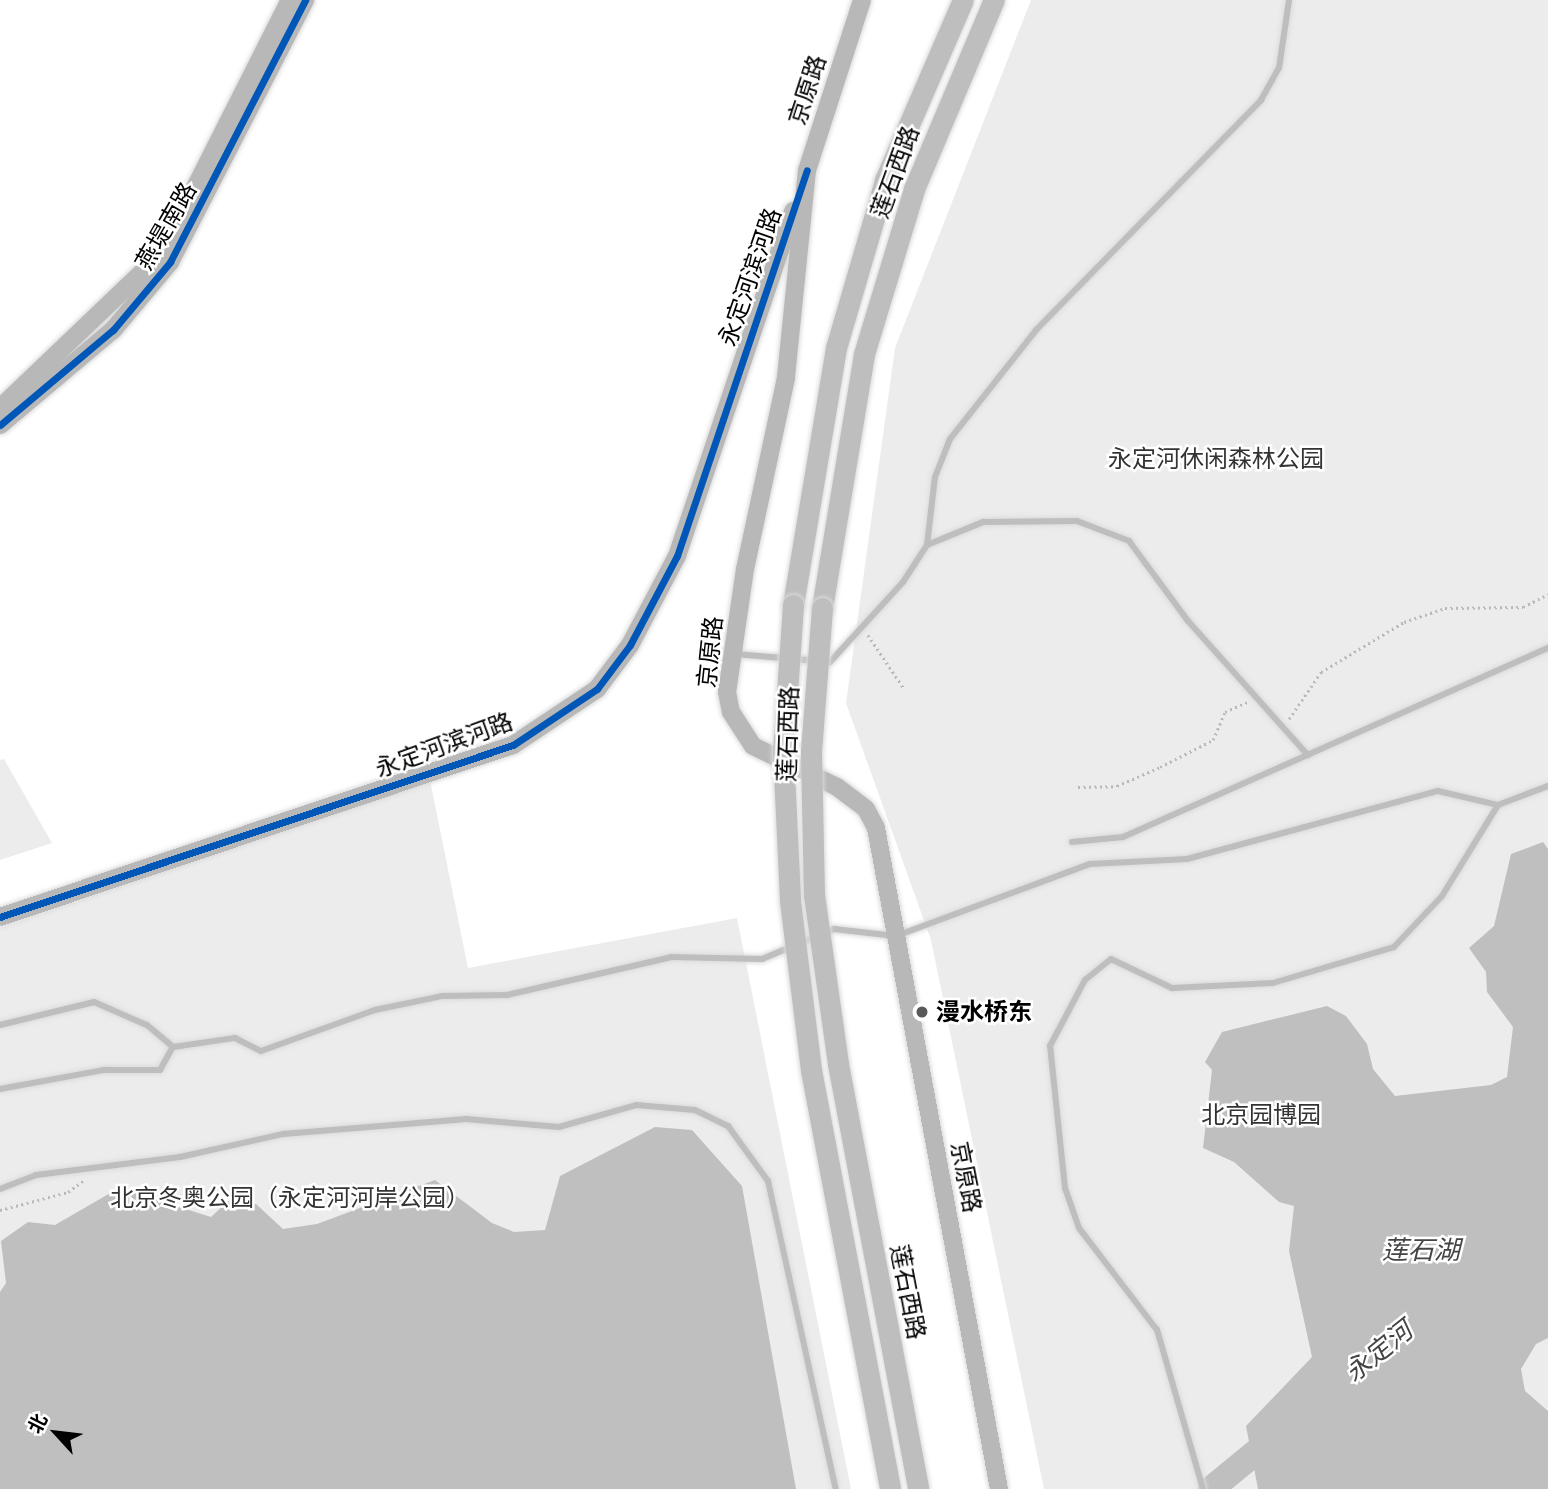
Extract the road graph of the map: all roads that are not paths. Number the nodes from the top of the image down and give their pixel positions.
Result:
1 (290, 0) edge
2 (305, 0) edge
3 (862, 0) edge
4 (962, 0) edge
5 (994, 0) edge
6 (1289, 0) edge
7 (807, 170) junction
8 (0, 408) edge
9 (0, 425) edge
10 (927, 545) junction
11 (1548, 648) edge
12 (733, 653) junction
13 (1307, 755) junction
14 (1548, 786) edge
15 (1498, 805) junction
16 (1072, 842) dead end
17 (0, 917) edge
18 (895, 936) junction
19 (0, 1025) edge
20 (173, 1047) junction
21 (0, 1089) edge
22 (0, 1188) edge
23 (999, 1487) edge
24 (836, 1489) edge
25 (890, 1489) edge
26 (918, 1489) edge
27 (1203, 1489) edge

1 - 8 street, 燕堤南路
2 - 9 street, 燕堤南路
3 - 7 street, 京原路
4 - 25 highway, 莲石西路, bridge
5 - 26 highway, 莲石西路, bridge
6 - 10 lane
7 - 12 street, 京原路
7 - 17 street, 永定河滨河路
10 - 12 lane
10 - 13 lane
11 - 13 lane
12 - 18 street, 京原路
13 - 16 lane
14 - 15 lane
15 - 18 lane
15 - 27 lane
18 - 20 lane
18 - 23 street, 京原路
19 - 20 lane
20 - 21 lane
22 - 24 lane

